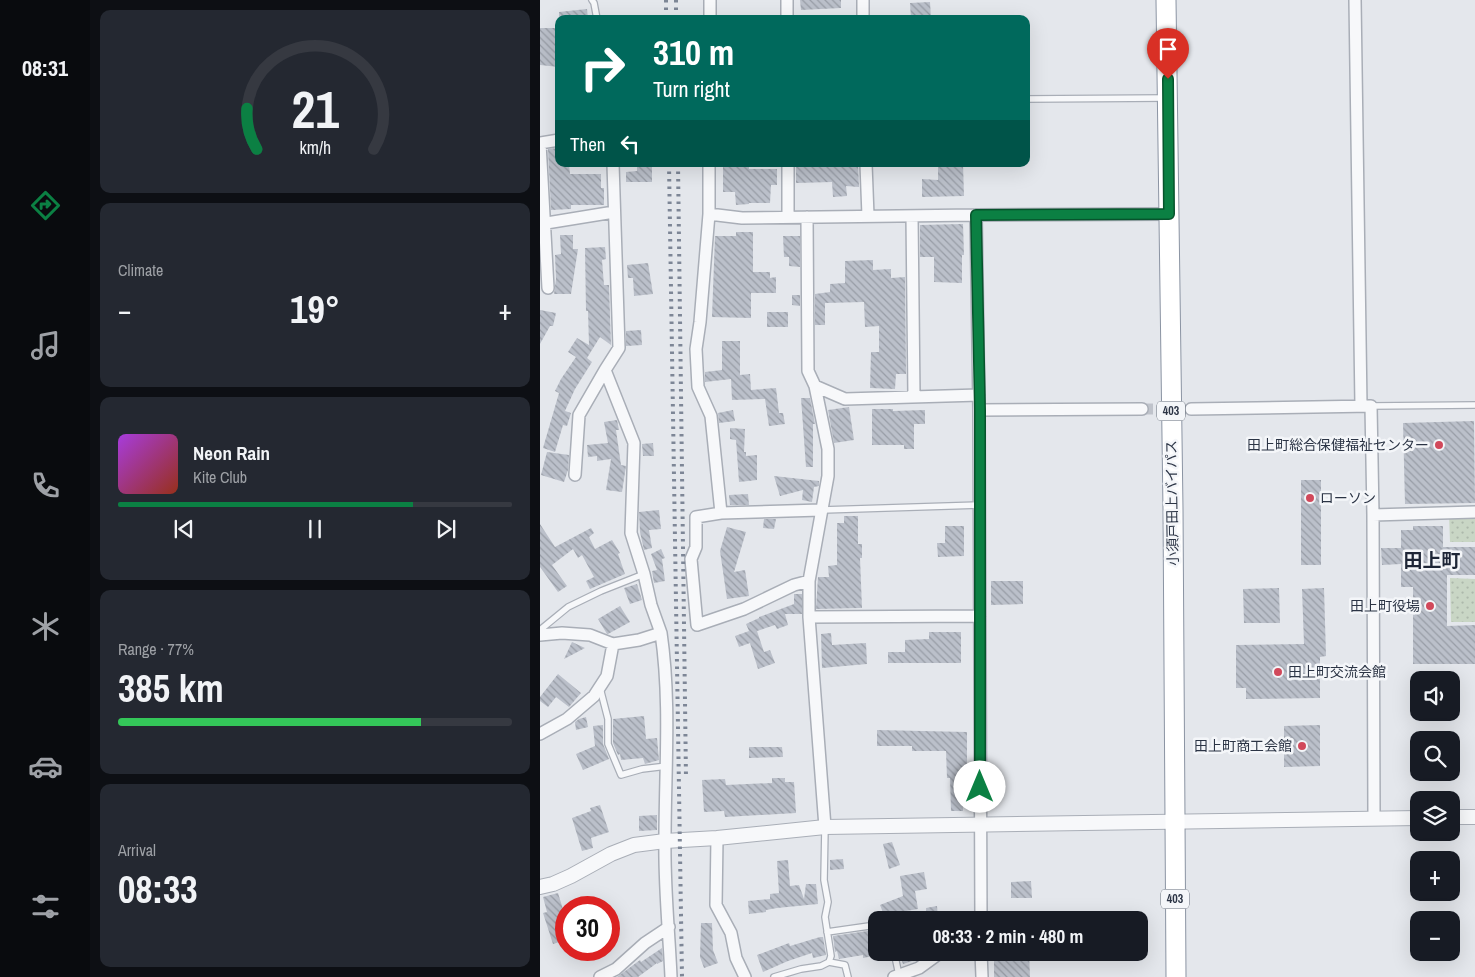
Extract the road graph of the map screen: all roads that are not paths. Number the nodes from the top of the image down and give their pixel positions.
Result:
1 (592, 0) edge
2 (710, 0) edge
3 (787, 0) edge
4 (863, 0) edge
5 (1166, 0) edge
6 (1355, 0) edge
7 (596, 15) edge
8 (710, 15) edge
9 (787, 15) edge
10 (863, 15) edge
11 (1168, 98) junction
12 (1030, 99) edge
13 (555, 141) edge
14 (540, 143) edge
15 (613, 167) edge
16 (710, 167) edge
17 (788, 167) edge
18 (866, 167) edge
19 (614, 212) junction
20 (709, 214) junction
21 (1169, 214) junction
22 (976, 215) junction
23 (868, 216) junction
24 (912, 216) junction
25 (788, 217) junction
26 (807, 217) junction
27 (542, 224) edge
28 (548, 288) dead end
29 (605, 370) junction
30 (814, 386) junction
31 (979, 395) junction
32 (914, 397) junction
33 (1475, 405) edge
34 (1366, 406) junction
35 (1142, 409) tunnel mouth
36 (1191, 409) tunnel mouth
37 (980, 410) junction
38 (575, 475) dead end
39 (980, 505) junction
40 (821, 510) junction
41 (1475, 512) edge
42 (721, 514) junction
43 (1373, 515) junction
44 (644, 574) junction
45 (809, 581) junction
46 (980, 616) junction
47 (809, 617) junction
48 (540, 630) edge
49 (661, 633) junction
50 (540, 635) edge
51 (613, 644) junction
52 (600, 687) junction
53 (540, 734) edge
54 (667, 766) junction
55 (1475, 817) edge
56 (1374, 818) junction
57 (1410, 818) edge
58 (1460, 818) edge
59 (1175, 822) junction
60 (980, 825) junction
61 (825, 827) junction
62 (717, 838) junction
63 (665, 841) junction
64 (540, 887) edge
65 (981, 911) edge
66 (868, 925) edge
67 (669, 928) junction
68 (827, 932) junction
69 (895, 961) edge
70 (929, 961) edge
71 (982, 961) edge
72 (829, 962) junction
73 (896, 976) edge
74 (600, 977) edge
75 (671, 977) edge
76 (744, 977) edge
77 (774, 977) edge
78 (848, 977) edge
79 (982, 977) edge
80 (1176, 977) edge

1 - 7 lane
2 - 8 street
3 - 9 street
4 - 10 street
5 - 11 highway, 小須戸田上バイパス / 403
6 - 34 street
11 - 12 lane
11 - 21 highway, 小須戸田上バイパス / 403
13 - 14 street
14 - 27 street
15 - 19 street
16 - 20 street
17 - 25 street
18 - 23 street
19 - 27 street
19 - 29 street
20 - 25 street
20 - 42 street
21 - 22 street
21 - 59 highway, 小須戸田上バイパス / 403
22 - 24 street
22 - 31 street
23 - 24 street
23 - 26 street
24 - 32 street
25 - 26 street
26 - 30 street
27 - 28 street
29 - 38 street
29 - 44 street
30 - 32 street
30 - 40 street
31 - 32 street
31 - 37 street
33 - 34 lane
34 - 36 street
34 - 43 street
35 - 37 street
37 - 39 street
39 - 40 lane
39 - 46 street
40 - 42 street
40 - 45 street
41 - 43 street
42 - 45 street
43 - 56 street
44 - 48 lane
44 - 49 street
45 - 47 street
46 - 47 street
46 - 60 street
47 - 61 street
49 - 51 street
49 - 54 street
50 - 51 street
51 - 52 street
52 - 53 street
52 - 54 lane
54 - 63 street
55 - 58 street
56 - 57 street
56 - 59 street
59 - 60 street
59 - 80 highway, 小須戸田上バイパス / 403
60 - 61 street
60 - 65 street
61 - 62 street
61 - 68 lane
62 - 63 street
62 - 76 street
63 - 64 street
63 - 67 street
66 - 68 lane
67 - 74 street
67 - 75 street
68 - 72 lane
69 - 73 lane
70 - 73 street
71 - 79 street
72 - 77 lane
72 - 78 lane

